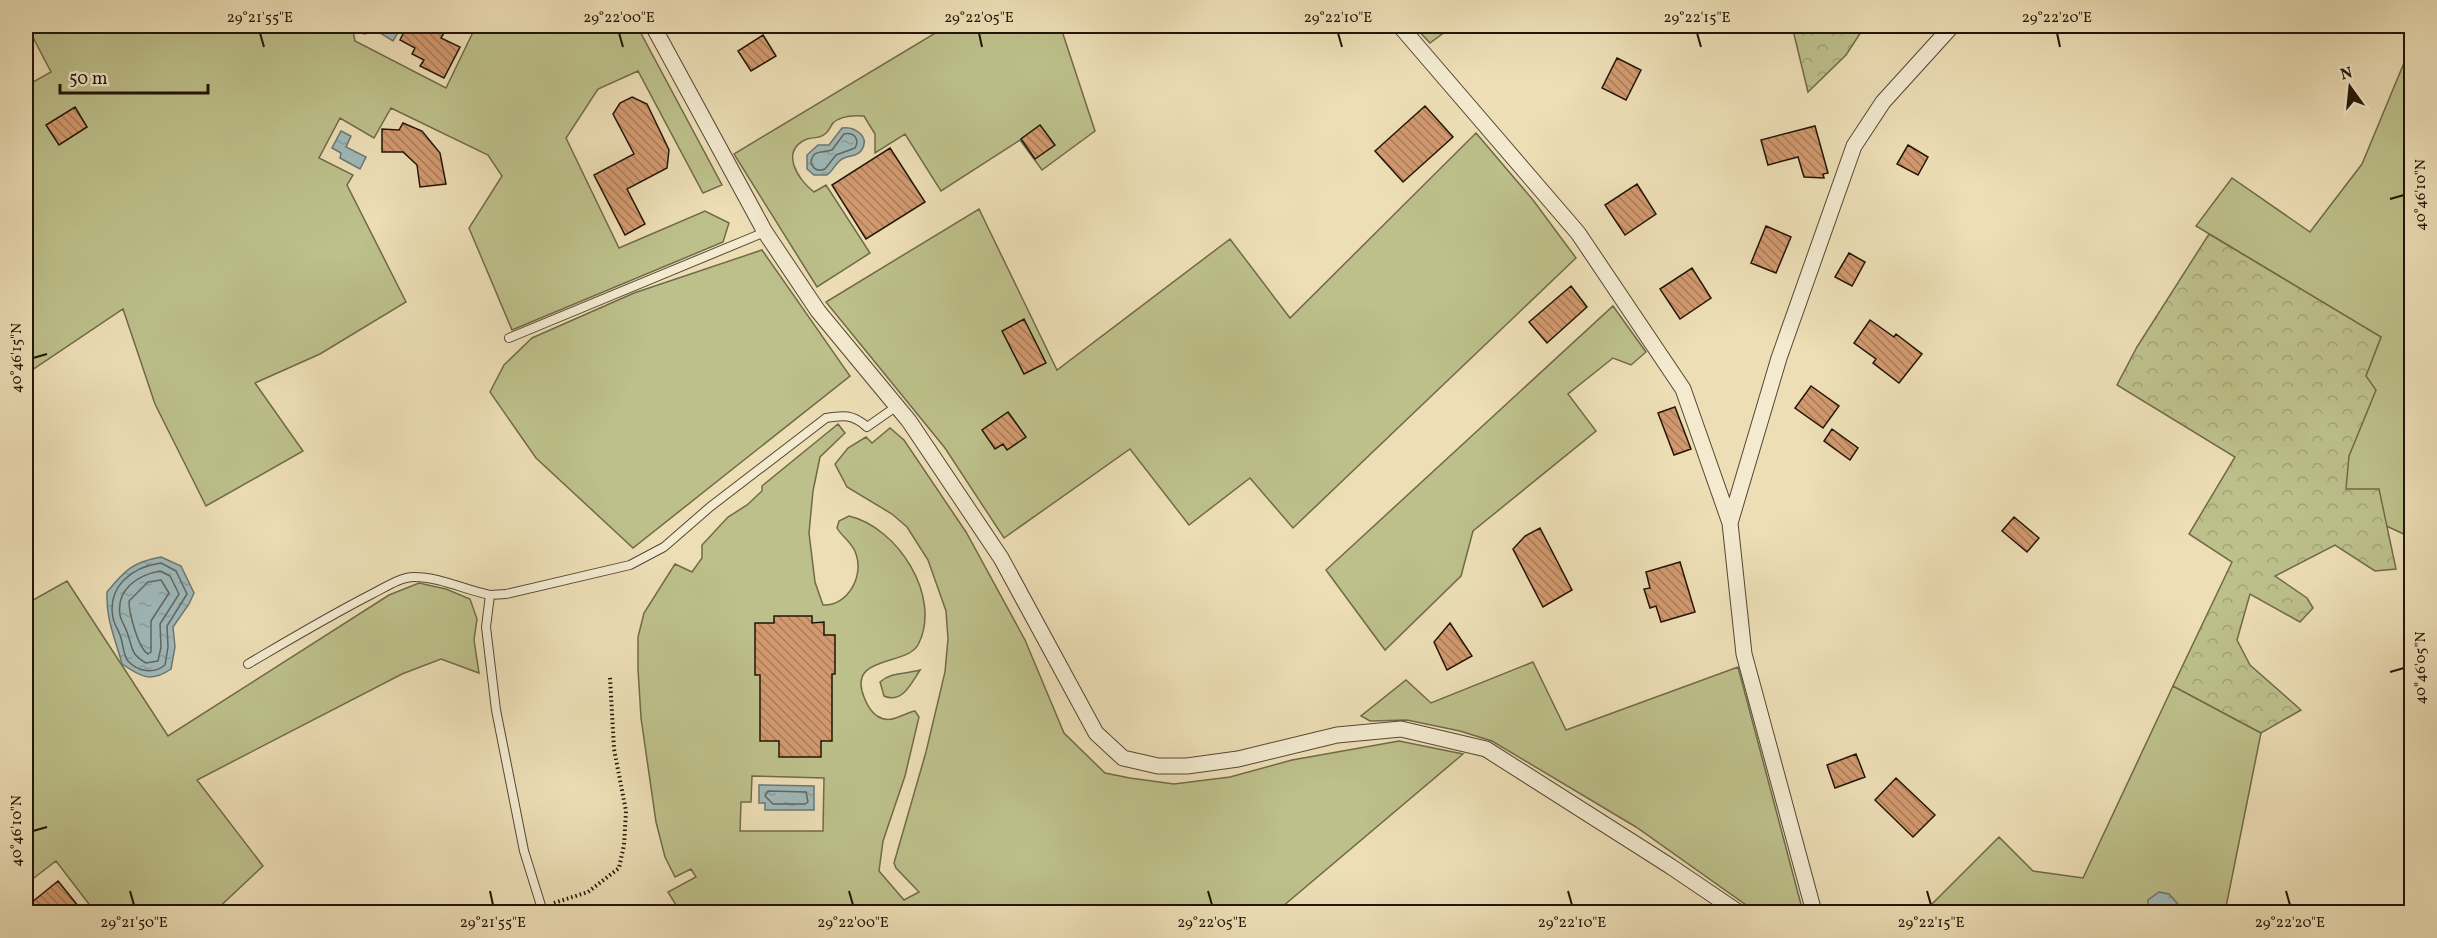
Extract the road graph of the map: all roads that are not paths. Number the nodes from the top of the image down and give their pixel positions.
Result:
1 (653, 26) edge
2 (1400, 26) edge
3 (1952, 26) edge
4 (765, 232) junction
5 (509, 338) dead end
6 (897, 406) junction
7 (1730, 523) junction
8 (490, 595) junction
9 (248, 664) dead end
10 (542, 910) edge
11 (1738, 912) edge
12 (1814, 912) edge

1 - 4 street
2 - 7 street
3 - 7 street
4 - 5 lane
4 - 6 street
6 - 8 lane
6 - 11 street
7 - 12 street
8 - 9 lane
8 - 10 lane

